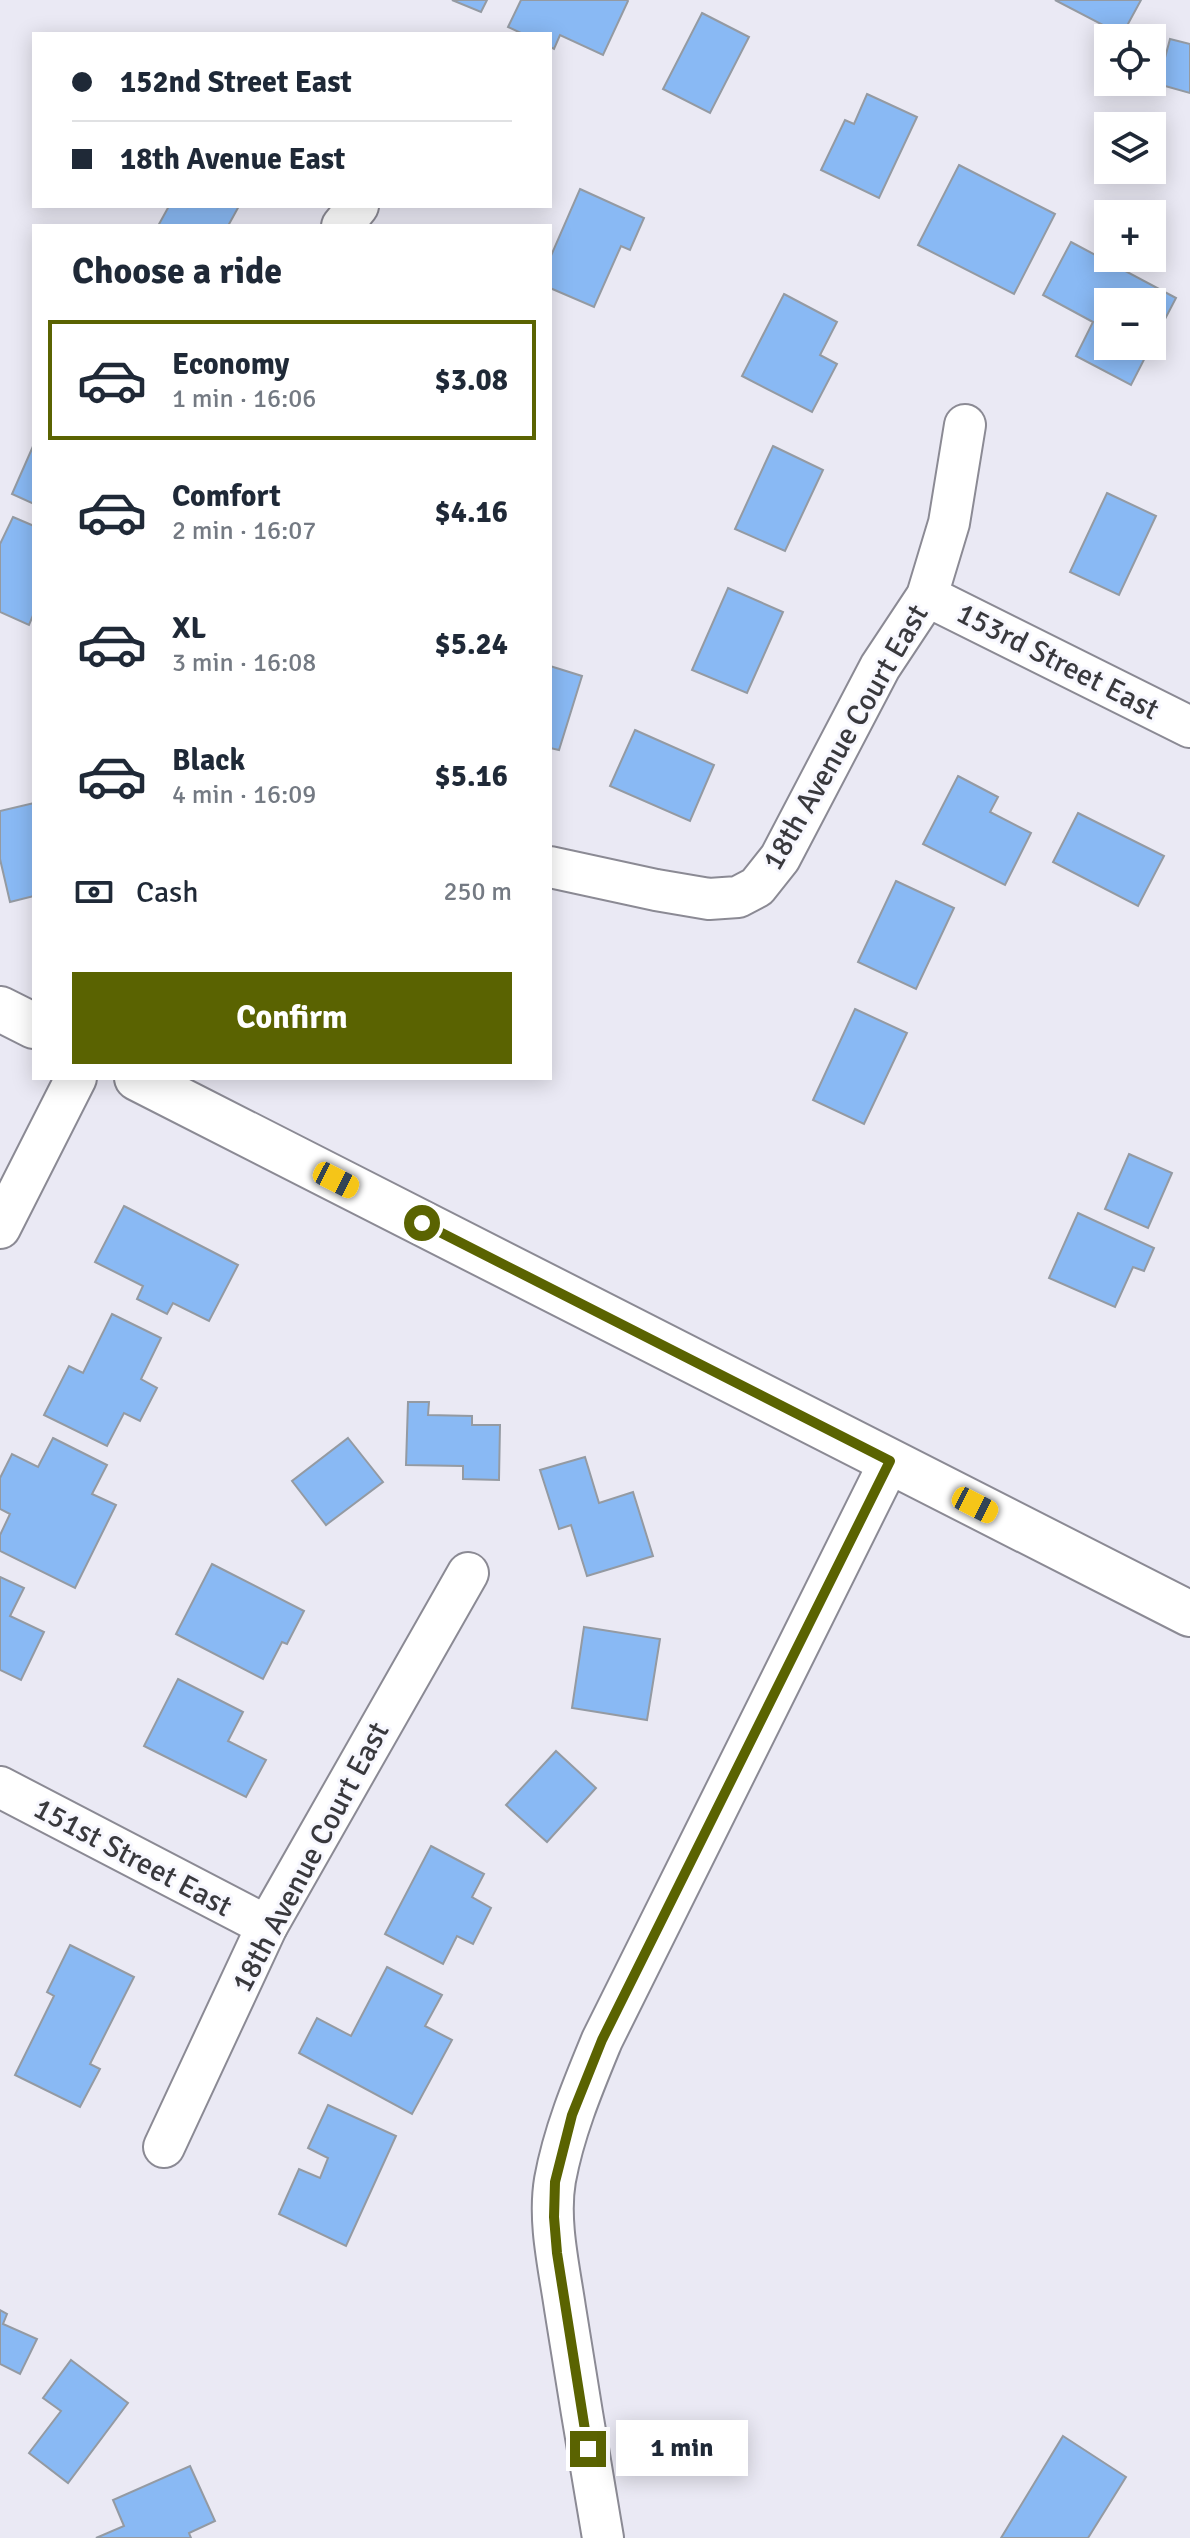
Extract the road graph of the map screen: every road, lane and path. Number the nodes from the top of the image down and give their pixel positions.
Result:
1 (356, 208) edge
2 (344, 224) edge
3 (965, 425) dead end
4 (927, 596) junction
5 (1190, 727) edge
6 (552, 867) edge
7 (0, 1009) edge
8 (32, 1025) edge
9 (75, 1080) edge
10 (141, 1080) edge
11 (0, 1228) edge
12 (890, 1461) junction
13 (468, 1573) dead end
14 (1190, 1614) edge
15 (0, 1787) edge
16 (267, 1926) junction
17 (164, 2147) dead end
18 (603, 2538) edge

1 - 2 street
3 - 4 street, 18th Avenue Court East
4 - 5 street, 153rd Street East
4 - 6 street, 18th Avenue Court East
7 - 8 main road
9 - 11 street
10 - 12 main road
12 - 14 main road
12 - 18 street
13 - 16 street, 18th Avenue Court East
15 - 16 street, 151st Street East
16 - 17 street, 18th Avenue Court East

